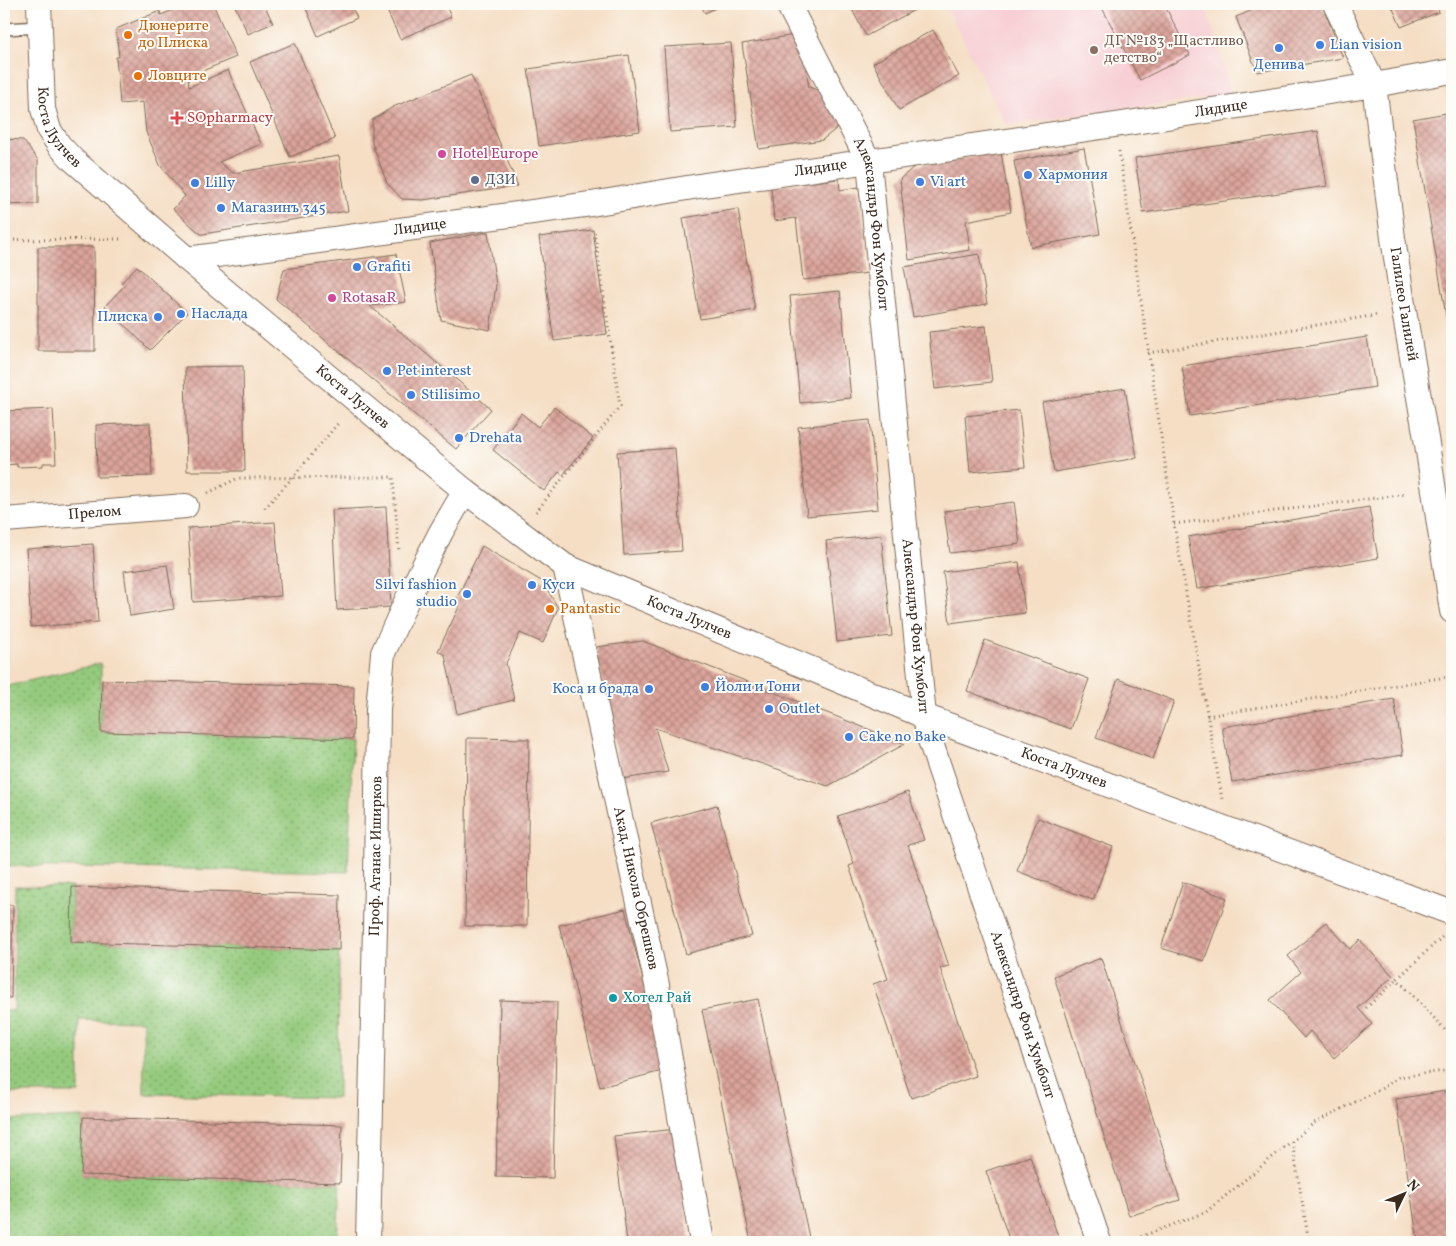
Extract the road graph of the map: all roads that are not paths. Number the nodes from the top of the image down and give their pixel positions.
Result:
1 (788, 4) edge
2 (1335, 4) edge
3 (40, 15) edge
4 (4, 29) edge
5 (1452, 71) edge
6 (1374, 85) junction
7 (870, 162) junction
8 (188, 259) junction
9 (465, 490) junction
10 (186, 506) road end
11 (4, 520) edge
12 (565, 566) junction
13 (1452, 611) edge
14 (924, 716) junction
15 (1449, 923) edge
16 (368, 1242) edge
17 (702, 1242) edge
18 (1099, 1242) edge

1 - 7 street, Александър Фон Хумболт
2 - 6 street, Галилео Галилей
3 - 4 lane
3 - 8 street, Коста Лулчев
5 - 6 street, Лидице
6 - 7 street, Лидице
6 - 13 street, Галилео Галилей
7 - 8 street, Лидице
7 - 14 street, Александър Фон Хумболт
8 - 9 street, Коста Лулчев
9 - 12 street, Коста Лулчев
9 - 16 street, Проф. Атанас Иширков
10 - 11 street, Прелом
12 - 14 street, Коста Лулчев
12 - 17 street, Акад. Никола Обрешков
14 - 15 street, Коста Лулчев
14 - 18 street, Александър Фон Хумболт

